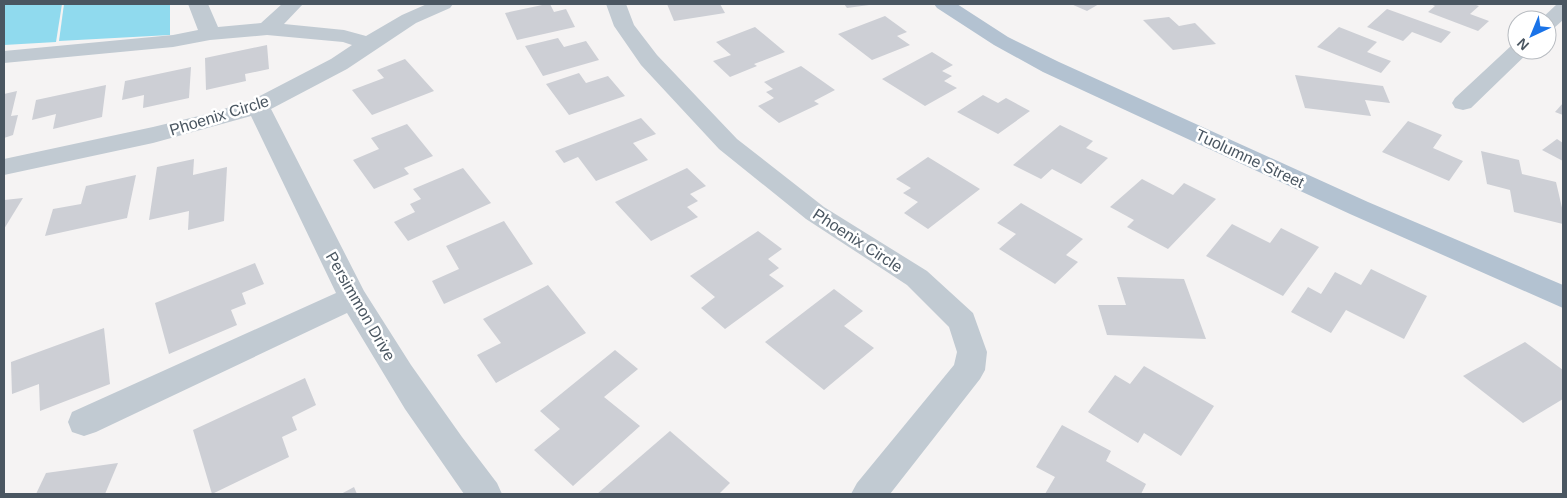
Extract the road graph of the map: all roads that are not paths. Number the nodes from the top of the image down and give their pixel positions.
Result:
1 (198, 4) edge
2 (443, 4) edge
3 (616, 4) edge
4 (944, 4) edge
5 (285, 6) edge
6 (266, 29) junction
7 (210, 34) junction
8 (369, 43) junction
9 (4, 57) edge
10 (1509, 60) edge
11 (1464, 103) dead end
12 (258, 106) junction
13 (4, 167) edge
14 (1563, 297) edge
15 (353, 298) junction
16 (84, 422) dead end
17 (485, 494) edge
18 (869, 494) edge

1 - 7 street
2 - 8 street, Phoenix Circle
3 - 18 street, Phoenix Circle
4 - 14 main road, Tuolumne Street
5 - 6 street
6 - 7 street
6 - 8 street
7 - 9 street
8 - 12 street, Phoenix Circle
10 - 11 street
12 - 13 street, Phoenix Circle
12 - 15 street, Persimmon Drive
15 - 16 street
15 - 17 street, Persimmon Drive

